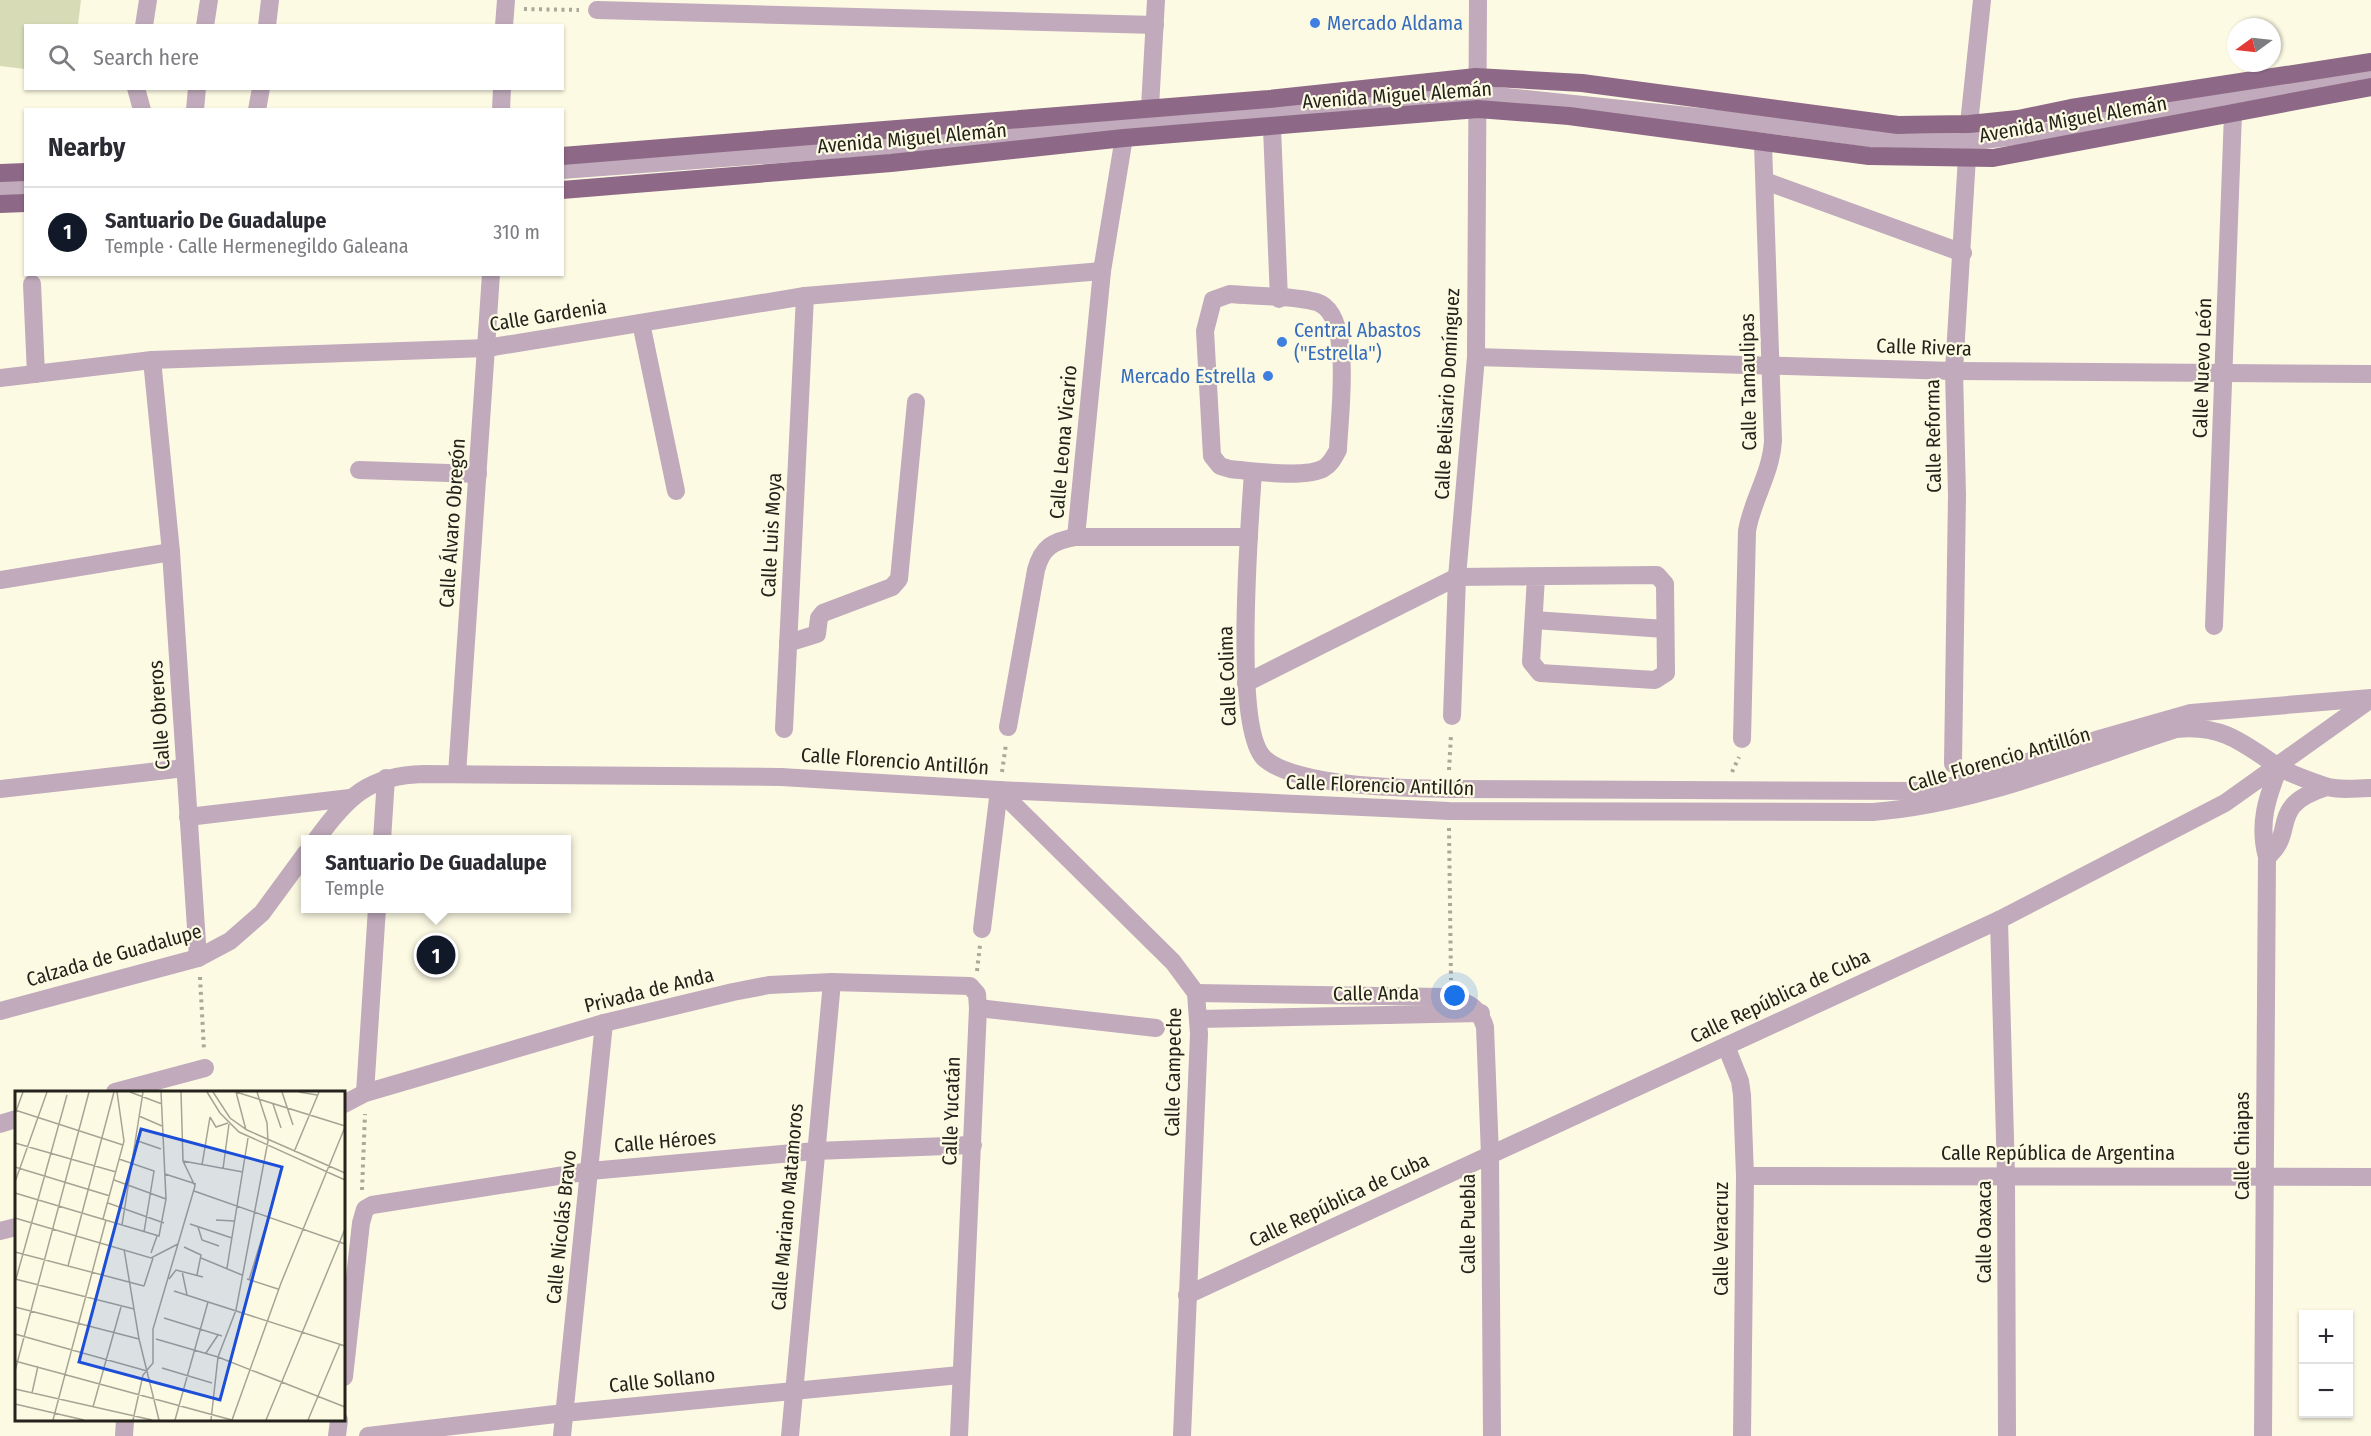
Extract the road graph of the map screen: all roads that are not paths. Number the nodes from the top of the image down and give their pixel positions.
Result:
1 (147, 0) edge
2 (208, 0) edge
3 (270, 0) edge
4 (1156, 0) edge
5 (1478, 0) edge
6 (1982, 0) edge
7 (597, 10) road end
8 (144, 24) edge
9 (205, 24) edge
10 (267, 24) edge
11 (1155, 25) junction
12 (2371, 62) edge
13 (2371, 74) edge
14 (2371, 87) edge
15 (137, 90) edge
16 (261, 90) edge
17 (502, 90) edge
18 (1477, 93) junction
19 (1150, 107) junction
20 (141, 108) edge
21 (257, 108) edge
22 (501, 108) edge
23 (2233, 113) junction
24 (1126, 124) junction
25 (1272, 128) junction
26 (1968, 142) junction
27 (1763, 144) junction
28 (564, 156) edge
29 (564, 170) edge
30 (24, 172) edge
31 (0, 173) edge
32 (1765, 181) junction
33 (0, 188) edge
34 (24, 188) edge
35 (564, 190) edge
36 (0, 204) edge
37 (24, 204) edge
38 (1963, 253) junction
39 (1102, 271) junction
40 (492, 276) edge
41 (32, 284) dead end
42 (805, 296) junction
43 (1279, 299) junction
44 (641, 323) junction
45 (487, 348) junction
46 (1476, 357) junction
47 (152, 360) junction
48 (1770, 365) junction
49 (1954, 371) junction
50 (2225, 372) junction
51 (36, 374) junction
52 (2371, 374) edge
53 (0, 378) edge
54 (916, 402) dead end
55 (359, 470) dead end
56 (1253, 472) junction
57 (478, 474) junction
58 (676, 491) dead end
59 (1076, 537) junction
60 (1249, 537) junction
61 (171, 552) junction
62 (1457, 577) junction
63 (1536, 577) junction
64 (0, 580) edge
65 (1534, 620) junction
66 (2214, 626) dead end
67 (1665, 629) junction
68 (788, 643) junction
69 (1246, 683) junction
70 (2371, 698) edge
71 (1452, 716) road end
72 (1008, 727) road end
73 (784, 729) dead end
74 (1742, 739) road end
75 (1953, 764) dead end
76 (2279, 767) junction
77 (185, 768) junction
78 (457, 774) junction
79 (386, 778) junction
80 (2327, 787) junction
81 (2371, 788) edge
82 (0, 789) edge
83 (1448, 789) joint
84 (999, 790) junction
85 (350, 798) junction
86 (188, 817) junction
87 (320, 835) edge
88 (382, 835) edge
89 (2267, 857) junction
90 (301, 860) edge
91 (377, 913) edge
92 (1999, 920) junction
93 (982, 928) road end
94 (198, 958) junction
95 (832, 982) junction
96 (975, 989) joint
97 (1196, 993) junction
98 (978, 1008) junction
99 (0, 1011) edge
100 (1481, 1013) junction
101 (1199, 1019) junction
102 (604, 1023) junction
103 (1156, 1028) dead end
104 (1726, 1046) junction
105 (205, 1068) road end
106 (119, 1091) edge
107 (365, 1093) junction
108 (345, 1103) edge
109 (15, 1119) edge
110 (0, 1124) edge
111 (973, 1144) junction
112 (815, 1150) junction
113 (1490, 1155) junction
114 (590, 1171) junction
115 (2006, 1175) junction
116 (1744, 1176) junction
117 (2264, 1177) junction
118 (2371, 1177) edge
119 (15, 1227) edge
120 (0, 1231) edge
121 (1187, 1296) junction
122 (345, 1368) edge
123 (960, 1375) junction
124 (792, 1390) junction
125 (564, 1413) junction
126 (125, 1421) edge
127 (339, 1421) edge
128 (124, 1436) edge
129 (337, 1436) edge
130 (368, 1436) edge
131 (562, 1436) edge
132 (790, 1436) edge
133 (959, 1436) edge
134 (1182, 1436) edge
135 (1492, 1436) edge
136 (1743, 1436) edge
137 (2007, 1436) edge
138 (2263, 1436) edge

1 - 8 street
2 - 9 street
3 - 10 street
4 - 11 street
5 - 18 street, Calle Belisario Domínguez
6 - 26 street, Calle Reforma
7 - 11 street
11 - 19 street
12 - 26 main road, Avenida Miguel Alemán
13 - 26 street
14 - 23 main road, Avenida Miguel Alemán
15 - 20 street
16 - 21 street
17 - 22 street
18 - 19 main road, Avenida Miguel Alemán
18 - 24 street
18 - 25 main road, Avenida Miguel Alemán
18 - 26 main road, Avenida Miguel Alemán
18 - 27 main road, Avenida Miguel Alemán
18 - 46 street, Calle Belisario Domínguez
19 - 24 main road, Avenida Miguel Alemán
23 - 26 main road, Avenida Miguel Alemán
23 - 50 street, Calle Nuevo León
24 - 25 main road, Avenida Miguel Alemán
24 - 28 main road, Avenida Miguel Alemán
24 - 29 street
24 - 35 main road, Avenida Miguel Alemán
24 - 39 street, Calle Leona Vicario
25 - 43 street
26 - 27 main road, Avenida Miguel Alemán
26 - 38 street, Calle Reforma
27 - 32 street, Calle Tamaulipas
30 - 31 main road
32 - 38 street
32 - 48 street, Calle Tamaulipas
33 - 34 street
36 - 37 main road
38 - 49 street, Calle Reforma
39 - 42 street, Calle Gardenia
39 - 59 street, Calle Leona Vicario
40 - 45 street, Calle Álvaro Obregón
41 - 51 street
42 - 44 street, Calle Gardenia
42 - 68 street, Calle Luis Moya
43 - 56 street
43 - 56 street
44 - 45 street, Calle Gardenia
44 - 58 street
45 - 47 street, Calle Gardenia
45 - 57 street, Calle Álvaro Obregón
46 - 48 street, Calle Rivera
46 - 62 street, Calle Belisario Domínguez
47 - 51 street, Calle Gardenia
47 - 61 street, Calle Obreros
48 - 49 street, Calle Rivera
48 - 74 street, Calle Tamaulipas
49 - 50 street, Calle Rivera
49 - 75 street, Calle Reforma
50 - 52 street, Calle Rivera
50 - 66 street, Calle Nuevo León
51 - 53 street, Calle Gardenia
54 - 68 street
55 - 57 street
56 - 60 street, Calle Colima
57 - 78 street, Calle Álvaro Obregón
59 - 60 street
59 - 72 street, Calle Leona Vicario
60 - 69 street, Calle Colima
61 - 64 street
61 - 77 street, Calle Obreros
62 - 63 street
62 - 69 street
62 - 71 street, Calle Belisario Domínguez
63 - 65 street
63 - 67 street
65 - 67 street
65 - 67 street
68 - 73 street, Calle Luis Moya
69 - 83 street, Calle Colima
70 - 76 street, Calle República de Cuba
70 - 83 street, Calle Florencio Antillón
76 - 80 street, Calle Florencio Antillón
76 - 84 street, Calle Florencio Antillón
76 - 89 street, Calle Chiapas
76 - 92 street, Calle República de Cuba
77 - 82 street
77 - 86 street, Calle Obreros
78 - 79 street
78 - 84 street, Calle Florencio Antillón
79 - 85 street
79 - 88 street
80 - 81 street
80 - 89 street, Calle Chiapas
84 - 93 street
84 - 97 street, Calle Campeche
85 - 86 street
85 - 87 street
86 - 94 street, Calle Obreros
89 - 117 street, Calle Chiapas
90 - 94 street, Calzada de Guadalupe
91 - 107 street
92 - 104 street, Calle República de Cuba
92 - 115 street, Calle Oaxaca
94 - 99 street, Calzada de Guadalupe
95 - 96 street, Privada de Anda
95 - 102 street, Privada de Anda
95 - 112 street, Calle Mariano Matamoros
96 - 98 street, Calle Yucatán
97 - 100 street, Calle Anda
97 - 101 street, Calle Campeche
98 - 103 street
98 - 111 street, Calle Yucatán
100 - 101 street, Calle Anda
100 - 113 street, Calle Puebla
101 - 121 street, Calle Campeche
102 - 107 street, Privada de Anda
102 - 114 street, Calle Nicolás Bravo
104 - 113 street, Calle República de Cuba
104 - 116 street, Calle Veracruz
105 - 106 street
107 - 108 street, Privada de Anda
109 - 110 street
111 - 112 street, Calle Héroes
111 - 123 street, Calle Yucatán
112 - 114 street, Calle Héroes
112 - 124 street, Calle Mariano Matamoros
113 - 121 street, Calle República de Cuba
113 - 135 street, Calle Puebla
114 - 122 street, Calle Héroes
114 - 125 street, Calle Nicolás Bravo
115 - 116 street, Calle República de Argentina
115 - 117 street, Calle República de Argentina
115 - 137 street, Calle Oaxaca
116 - 136 street, Calle Veracruz
117 - 118 street, Calle República de Argentina
117 - 138 street, Calle Chiapas
119 - 120 street
121 - 134 street, Calle Campeche
123 - 124 street, Calle Sollano
123 - 133 street, Calle Yucatán
124 - 125 street, Calle Sollano
124 - 132 street, Calle Mariano Matamoros
125 - 130 street, Calle Sollano
125 - 131 street, Calle Nicolás Bravo
126 - 128 street
127 - 129 street

